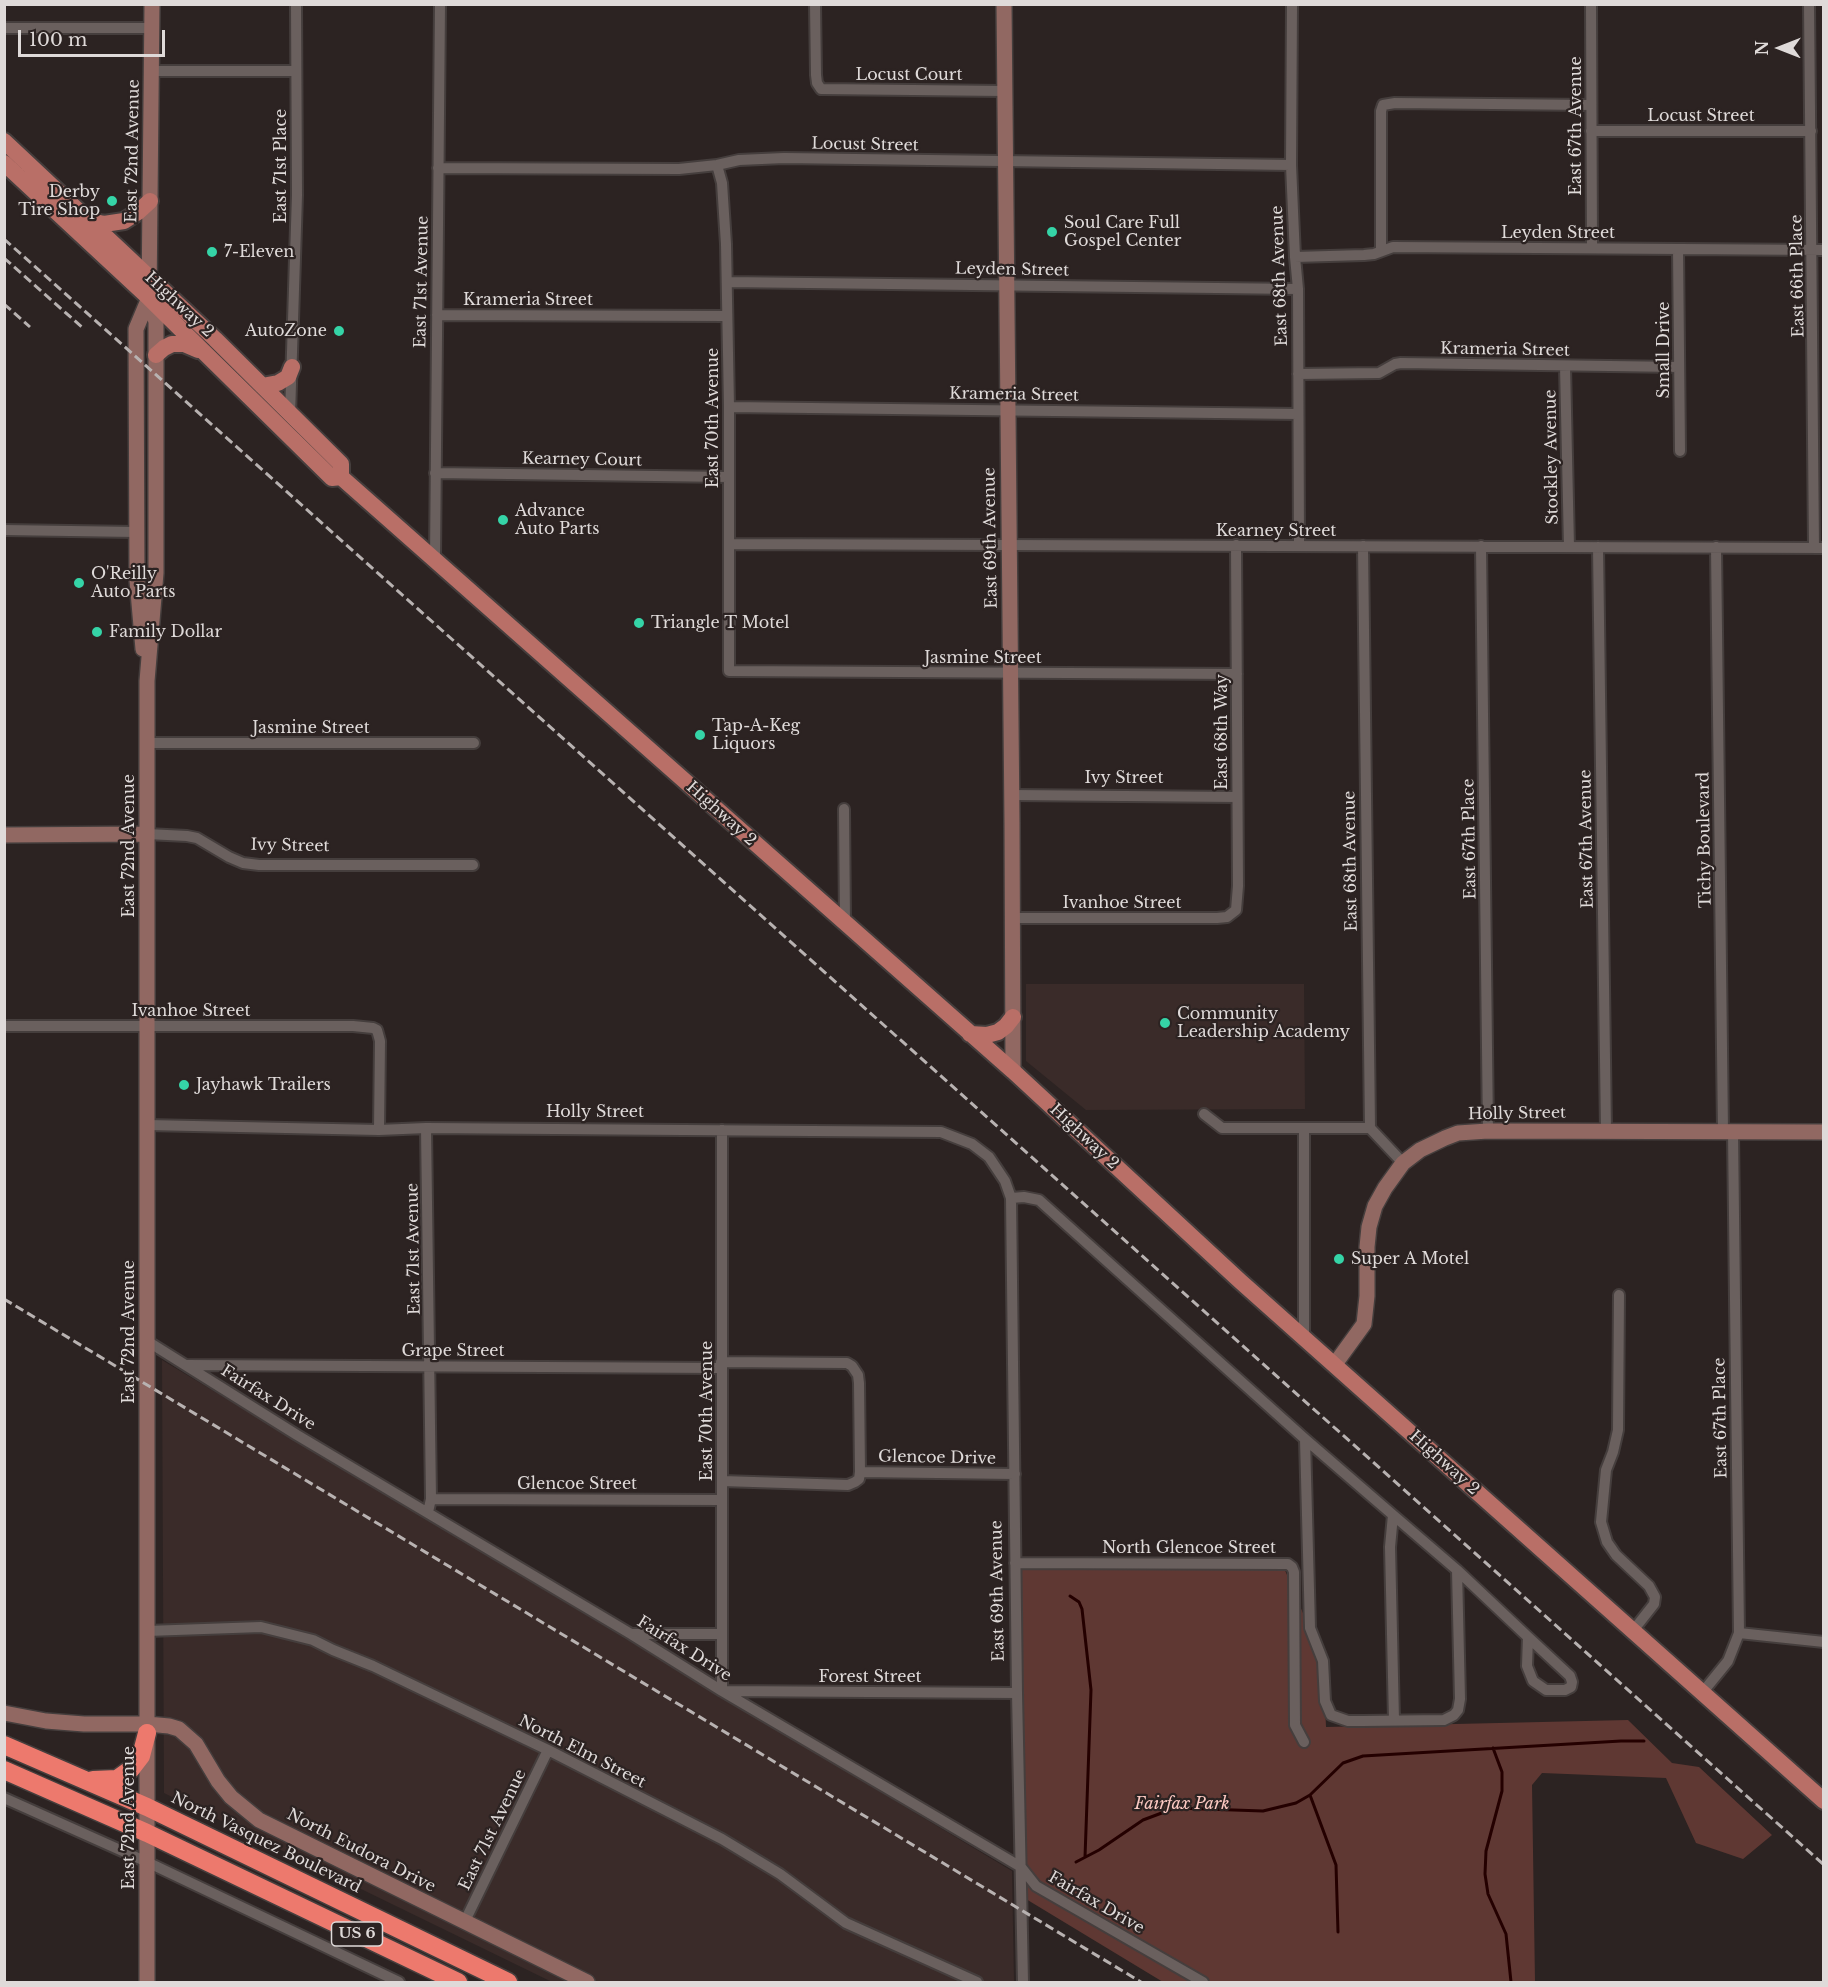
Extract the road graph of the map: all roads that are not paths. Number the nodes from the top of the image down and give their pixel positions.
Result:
1 (152, 4) edge
2 (296, 4) edge
3 (440, 4) edge
4 (815, 4) edge
5 (1004, 4) edge
6 (1292, 4) edge
7 (1591, 4) edge
8 (1809, 4) edge
9 (4, 28) edge
10 (152, 28) junction
11 (152, 71) junction
12 (296, 71) junction
13 (1004, 91) junction
14 (1590, 105) junction
15 (1591, 131) junction
16 (1811, 131) junction
17 (4, 141) edge
18 (1005, 162) junction
19 (4, 163) edge
20 (717, 165) junction
21 (1291, 165) junction
22 (438, 168) junction
23 (150, 201) junction
24 (91, 221) junction
25 (1592, 248) junction
26 (1678, 249) junction
27 (1381, 250) junction
28 (1818, 250) edge
29 (1295, 257) junction
30 (149, 277) junction
31 (727, 282) junction
32 (1006, 285) junction
33 (1298, 289) junction
34 (149, 298) junction
35 (437, 315) junction
36 (727, 316) junction
37 (156, 355) junction
38 (207, 355) junction
39 (1565, 366) junction
40 (1679, 366) junction
41 (292, 367) junction
42 (1298, 374) junction
43 (262, 386) junction
44 (729, 406) junction
45 (1007, 410) junction
46 (290, 414) junction
47 (1298, 414) junction
48 (1819, 422) edge
49 (289, 436) junction
50 (1680, 451) dead end
51 (435, 473) junction
52 (341, 477) junction
53 (729, 477) junction
54 (4, 530) edge
55 (136, 532) junction
56 (729, 544) junction
57 (1009, 544) junction
58 (1236, 545) junction
59 (1299, 546) junction
60 (1363, 546) junction
61 (1481, 546) junction
62 (1569, 547) junction
63 (1598, 547) junction
64 (1716, 547) junction
65 (1819, 548) edge
66 (435, 559) junction
67 (729, 671) joint
68 (1010, 674) junction
69 (1237, 674) junction
70 (147, 681) junction
71 (147, 743) junction
72 (474, 743) dead end
73 (1012, 795) junction
74 (1237, 796) junction
75 (844, 809) dead end
76 (147, 834) junction
77 (4, 835) edge
78 (473, 865) dead end
79 (1230, 915) joint
80 (1013, 918) junction
81 (845, 923) junction
82 (1013, 1017) junction
83 (4, 1026) edge
84 (147, 1026) junction
85 (970, 1034) junction
86 (1013, 1071) junction
87 (1204, 1113) dead end
88 (147, 1125) junction
89 (426, 1128) junction
90 (1304, 1128) junction
91 (1370, 1128) junction
92 (379, 1130) junction
93 (722, 1130) junction
94 (1488, 1131) junction
95 (1606, 1132) junction
96 (1728, 1132) junction
97 (1824, 1132) edge
98 (1402, 1163) junction
99 (1011, 1198) junction
100 (1618, 1295) dead end
101 (1304, 1337) junction
102 (147, 1341) junction
103 (1335, 1364) junction
104 (185, 1365) junction
105 (721, 1365) junction
106 (430, 1366) junction
107 (1305, 1439) junction
108 (860, 1472) junction
109 (1015, 1474) junction
110 (722, 1481) junction
111 (431, 1498) junction
112 (723, 1500) junction
113 (428, 1512) junction
114 (1393, 1515) junction
115 (1015, 1563) junction
116 (1457, 1570) junction
117 (147, 1630) junction
118 (1632, 1632) junction
119 (1739, 1633) junction
120 (631, 1634) junction
121 (723, 1634) junction
122 (1528, 1637) junction
123 (1824, 1642) edge
124 (722, 1691) junction
125 (1017, 1693) junction
126 (1702, 1693) junction
127 (4, 1713) edge
128 (1394, 1720) junction
129 (147, 1728) junction
130 (1304, 1742) dead end
131 (4, 1745) edge
132 (548, 1750) junction
133 (4, 1770) edge
134 (85, 1780) junction
135 (4, 1798) edge
136 (1824, 1801) edge
137 (147, 1808) junction
138 (147, 1833) junction
139 (147, 1862) junction
140 (1021, 1867) junction
141 (464, 1923) junction
142 (147, 1983) edge
143 (399, 1983) edge
144 (458, 1983) edge
145 (508, 1983) edge
146 (587, 1983) edge
147 (977, 1983) edge
148 (1023, 1983) edge
149 (1203, 1983) edge

1 - 10 street, East 72nd Avenue
2 - 12 street, East 71st Place
3 - 22 street, East 71st Avenue
4 - 13 street, Locust Court
5 - 13 street, East 69th Avenue
6 - 21 street, East 68th Avenue
7 - 14 street, East 67th Avenue
8 - 16 street, East 66th Place
9 - 10 street
10 - 11 street, East 72nd Avenue
11 - 12 street
11 - 23 street, East 72nd Avenue
12 - 41 street, East 71st Place
13 - 18 street, East 69th Avenue
14 - 15 street, East 67th Avenue
14 - 27 street
15 - 16 street, Locust Street
15 - 25 street, East 67th Avenue
16 - 28 street, East 66th Place
17 - 24 main road, Highway 2
18 - 20 street, Locust Street
18 - 21 street, Locust Street
18 - 32 street, East 69th Avenue
19 - 34 main road, Highway 2
20 - 22 street, Locust Street
20 - 31 street, East 70th Avenue
21 - 29 street, East 68th Avenue
22 - 35 street, East 71st Avenue
23 - 24 main road
23 - 30 street, East 72nd Avenue
24 - 30 main road, Highway 2
25 - 26 street, Leyden Street
25 - 27 street, Leyden Street
26 - 28 street, Leyden Street
26 - 40 street, Small Drive
27 - 29 street, Leyden Street
28 - 48 street, East 66th Place
29 - 33 street, East 68th Avenue
30 - 34 street, East 72nd Avenue
30 - 43 main road, Highway 2
31 - 32 street, Leyden Street
31 - 36 street, East 70th Avenue
32 - 33 street, Leyden Street
32 - 45 street, East 69th Avenue
33 - 42 street, East 68th Avenue
34 - 37 street, East 72nd Avenue
34 - 38 main road, Highway 2
34 - 55 street, East 72nd Avenue
35 - 36 street, Krameria Street
35 - 51 street, East 71st Avenue
36 - 44 street, East 70th Avenue
37 - 38 main road
37 - 70 street, East 72nd Avenue
38 - 49 main road, Highway 2
39 - 40 street, Krameria Street
39 - 42 street, Krameria Street
39 - 62 street, Stockley Avenue
40 - 50 street, Small Drive
41 - 43 main road
41 - 46 street, East 71st Place
42 - 47 street, East 68th Avenue
43 - 46 main road, Highway 2
44 - 45 street, Krameria Street
44 - 53 street, East 70th Avenue
45 - 47 street, Krameria Street
45 - 57 street, East 69th Avenue
46 - 49 street, East 71st Place
46 - 52 main road, Highway 2
47 - 59 street, East 68th Avenue
48 - 65 street, East 66th Place
49 - 52 main road, Highway 2
51 - 53 street, Kearney Court
51 - 66 street, East 71st Avenue
52 - 66 main road, Highway 2
53 - 56 street, East 70th Avenue
54 - 55 street
55 - 70 street, East 72nd Avenue
56 - 57 street, Kearney Street
56 - 67 street, East 70th Avenue
57 - 58 street, Kearney Street
57 - 68 street, East 69th Avenue
58 - 59 street, Kearney Street
58 - 69 street, East 68th Way
59 - 60 street, Kearney Street
60 - 61 street, Kearney Street
60 - 91 street, East 68th Avenue
61 - 62 street, Kearney Street
61 - 94 street, East 67th Place
62 - 63 street, Kearney Street
63 - 64 street, Kearney Street
63 - 95 street, East 67th Avenue
64 - 65 street, Kearney Street
64 - 96 street, Tichy Boulevard
66 - 81 main road, Highway 2
67 - 68 street, Jasmine Street
68 - 69 street, Jasmine Street
68 - 73 street, East 69th Avenue
69 - 74 street, East 68th Way
70 - 71 street, East 72nd Avenue
71 - 72 street, Jasmine Street
71 - 76 street, East 72nd Avenue
73 - 74 street, Ivy Street
73 - 80 street, East 69th Avenue
74 - 79 street, East 68th Way
75 - 81 street
76 - 77 street, Ivy Street
76 - 78 street, Ivy Street
76 - 84 street, East 72nd Avenue
79 - 80 street, Ivanhoe Street
80 - 82 street, East 69th Avenue
81 - 85 main road, Highway 2
82 - 85 main road
82 - 86 street, East 69th Avenue
83 - 84 street, Ivanhoe Street
84 - 88 street, East 72nd Avenue
84 - 92 street, Ivanhoe Street
85 - 86 main road, Highway 2
86 - 101 main road, Highway 2
87 - 90 street
88 - 92 street, Holly Street
88 - 102 street, East 72nd Avenue
89 - 92 street, Holly Street
89 - 93 street, Holly Street
89 - 106 street, East 71st Avenue
90 - 91 street
90 - 101 street
91 - 98 street
93 - 99 street, Holly Street
93 - 105 street, East 70th Avenue
94 - 95 street, Holly Street
94 - 98 street, Holly Street
95 - 96 street, Holly Street
96 - 97 street, Holly Street
96 - 119 street, East 67th Place
98 - 103 street, Holly Street
99 - 107 street
99 - 109 street, East 69th Avenue
100 - 118 street
101 - 103 main road, Highway 2
102 - 104 street, Fairfax Drive
102 - 117 street, East 72nd Avenue
103 - 118 main road, Highway 2
104 - 106 street, Grape Street
104 - 113 street, Fairfax Drive
105 - 106 street, Grape Street
105 - 108 street, Grape Street
105 - 110 street, East 70th Avenue
106 - 111 street, East 71st Avenue
107 - 114 street
107 - 128 street
108 - 109 street, Glencoe Drive
108 - 110 street
109 - 115 street, East 69th Avenue
110 - 112 street, East 70th Avenue
111 - 112 street, Glencoe Street
111 - 113 street, East 71st Avenue
112 - 121 street, East 70th Avenue
113 - 120 street, Fairfax Drive
114 - 116 street
114 - 128 street
115 - 125 street, East 69th Avenue
115 - 130 street, North Glencoe Street
116 - 122 street
116 - 128 street
117 - 129 street, East 72nd Avenue
117 - 132 street, North Elm Street
118 - 126 main road, Highway 2
119 - 123 street
119 - 126 street, East 67th Place
120 - 121 street
120 - 124 street, Fairfax Drive
121 - 124 street, East 70th Avenue
122 - 122 street
124 - 125 street, Forest Street
124 - 140 street, Fairfax Drive
125 - 140 street, East 69th Avenue
126 - 136 main road, Highway 2
127 - 129 street, North Eudora Drive
129 - 134 highway
129 - 137 street, East 72nd Avenue
129 - 141 street, North Eudora Drive
131 - 134 highway, North Vasquez Boulevard / US 6
132 - 141 street, East 71st Avenue
132 - 147 street, North Elm Street
133 - 138 highway, US 6
134 - 137 highway, North Vasquez Boulevard / US 6
135 - 139 street
137 - 138 street, East 72nd Avenue
137 - 145 highway, North Vasquez Boulevard / US 6
138 - 139 street, East 72nd Avenue
138 - 144 highway, US 6
139 - 142 street, East 72nd Avenue
139 - 143 street
140 - 148 street, East 69th Avenue
140 - 149 street, Fairfax Drive
141 - 146 street, North Eudora Drive

